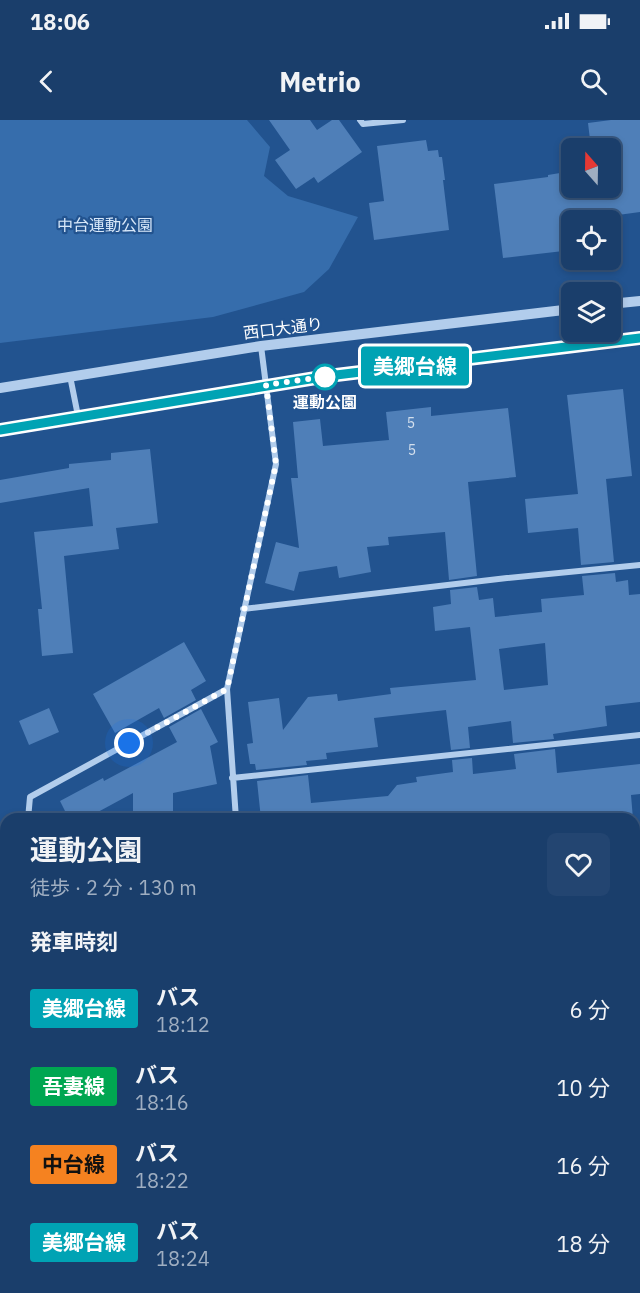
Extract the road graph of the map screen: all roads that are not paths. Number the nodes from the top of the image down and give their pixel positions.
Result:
1 (360, 120) edge
2 (403, 120) edge
3 (640, 300) edge
4 (621, 303) edge
5 (561, 310) edge
6 (640, 338) edge
7 (261, 346) junction
8 (70, 376) junction
9 (266, 385) junction
10 (0, 388) edge
11 (78, 416) junction
12 (0, 430) edge
13 (640, 565) edge
14 (243, 609) junction
15 (227, 689) junction
16 (640, 735) edge
17 (232, 778) junction
18 (29, 813) edge
19 (235, 813) edge

1 - 2 street
3 - 4 street
5 - 7 street, 西口大通り
6 - 9 street
7 - 8 street, 西口大通り
7 - 9 street
8 - 10 street, 西口大通り
8 - 11 street
9 - 11 street
9 - 14 street
11 - 12 street
13 - 14 street
14 - 15 street
15 - 17 street
15 - 18 street
16 - 17 street
17 - 19 street

